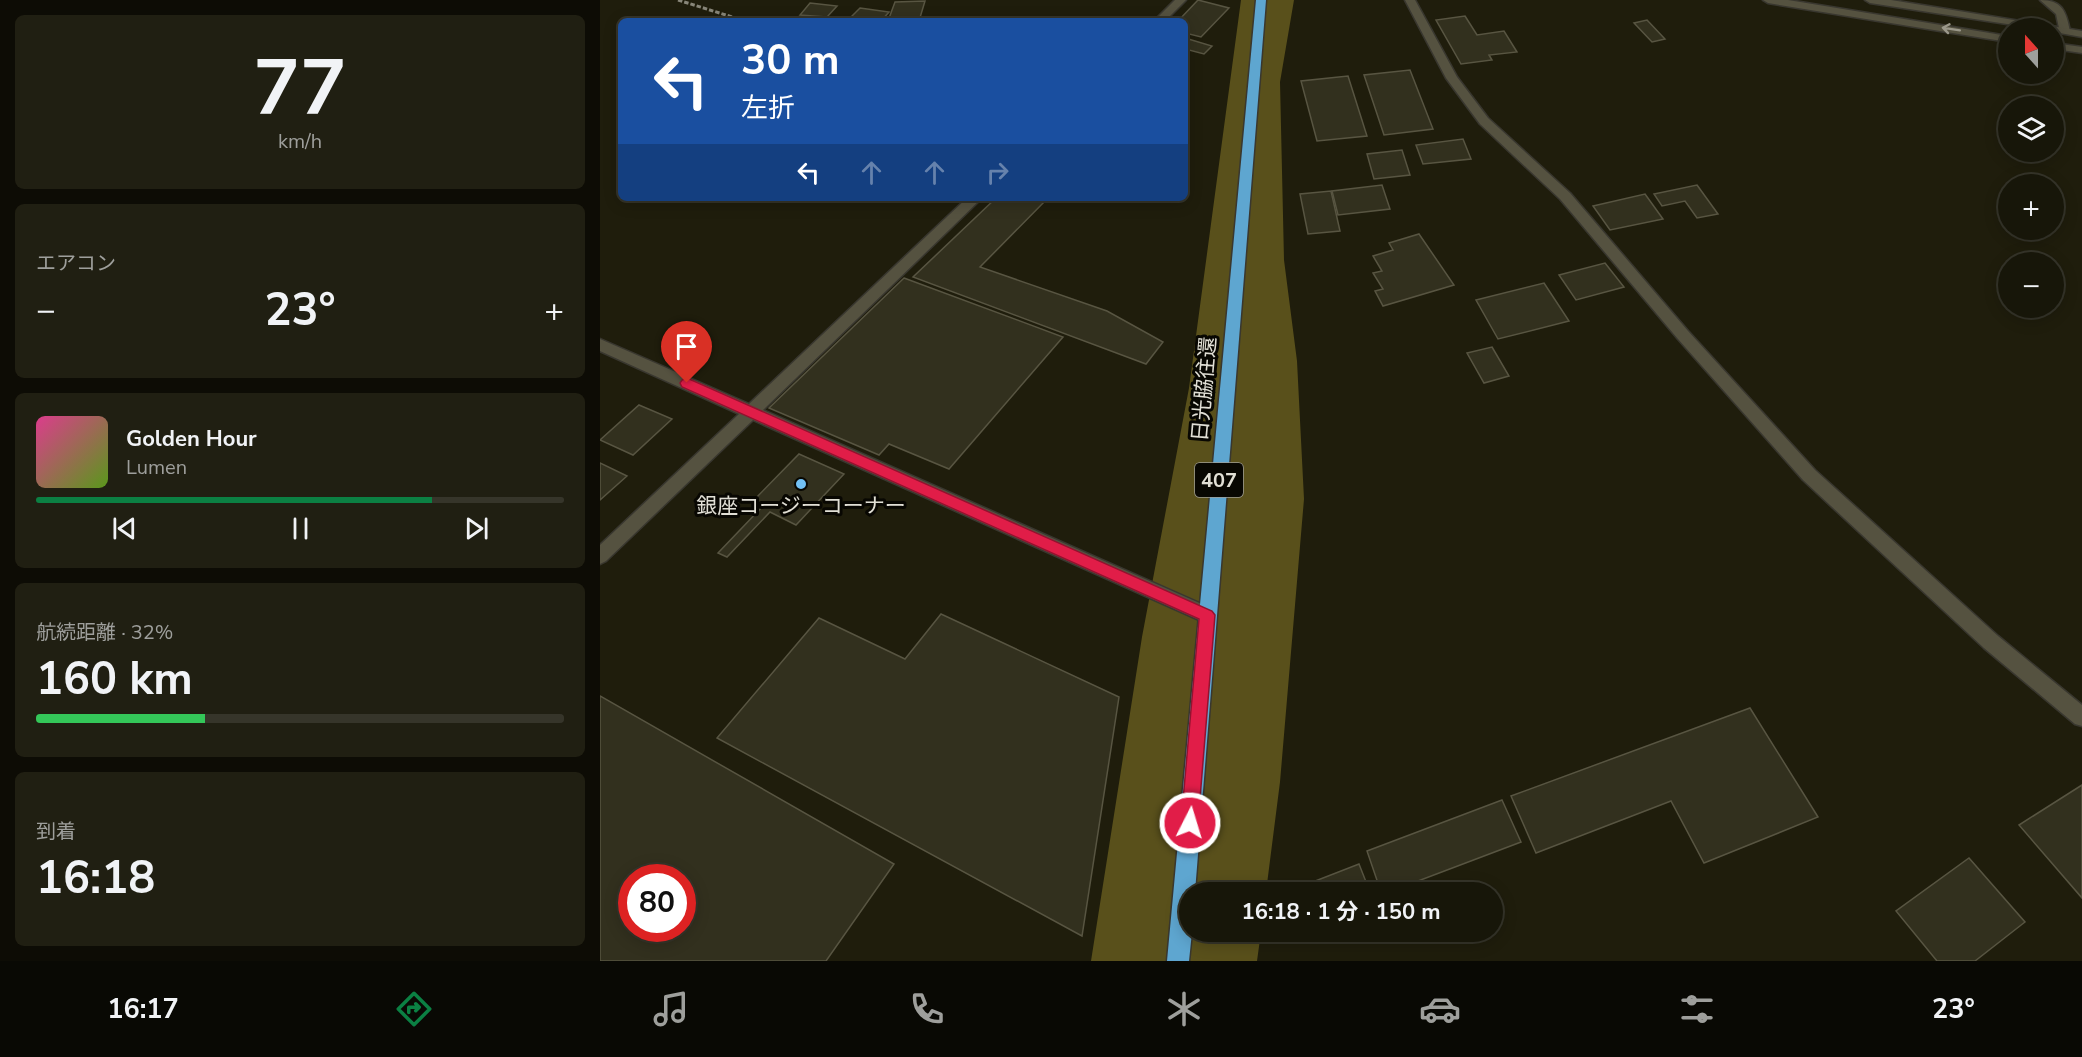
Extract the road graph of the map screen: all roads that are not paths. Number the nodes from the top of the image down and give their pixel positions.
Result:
1 (1181, 0) edge
2 (1261, 0) edge
3 (1410, 0) edge
4 (1768, 0) edge
5 (1870, 0) edge
6 (2045, 0) edge
7 (1162, 18) edge
8 (2059, 18) edge
9 (1998, 20) edge
10 (2064, 31) edge
11 (2082, 34) edge
12 (1998, 37) edge
13 (2064, 47) edge
14 (2082, 50) edge
15 (972, 201) edge
16 (600, 345) edge
17 (752, 412) junction
18 (600, 556) edge
19 (1207, 615) junction
20 (2082, 717) edge
21 (1178, 961) edge

1 - 7 street
2 - 19 highway, 日光脇往還 / 407
3 - 20 street
12 -> 4 street
5 - 9 street
6 - 8 street
10 - 11 street
13 - 14 street
15 - 17 street
16 - 17 street
17 - 18 street
17 - 19 street
19 - 21 highway, 日光脇往還 / 407

